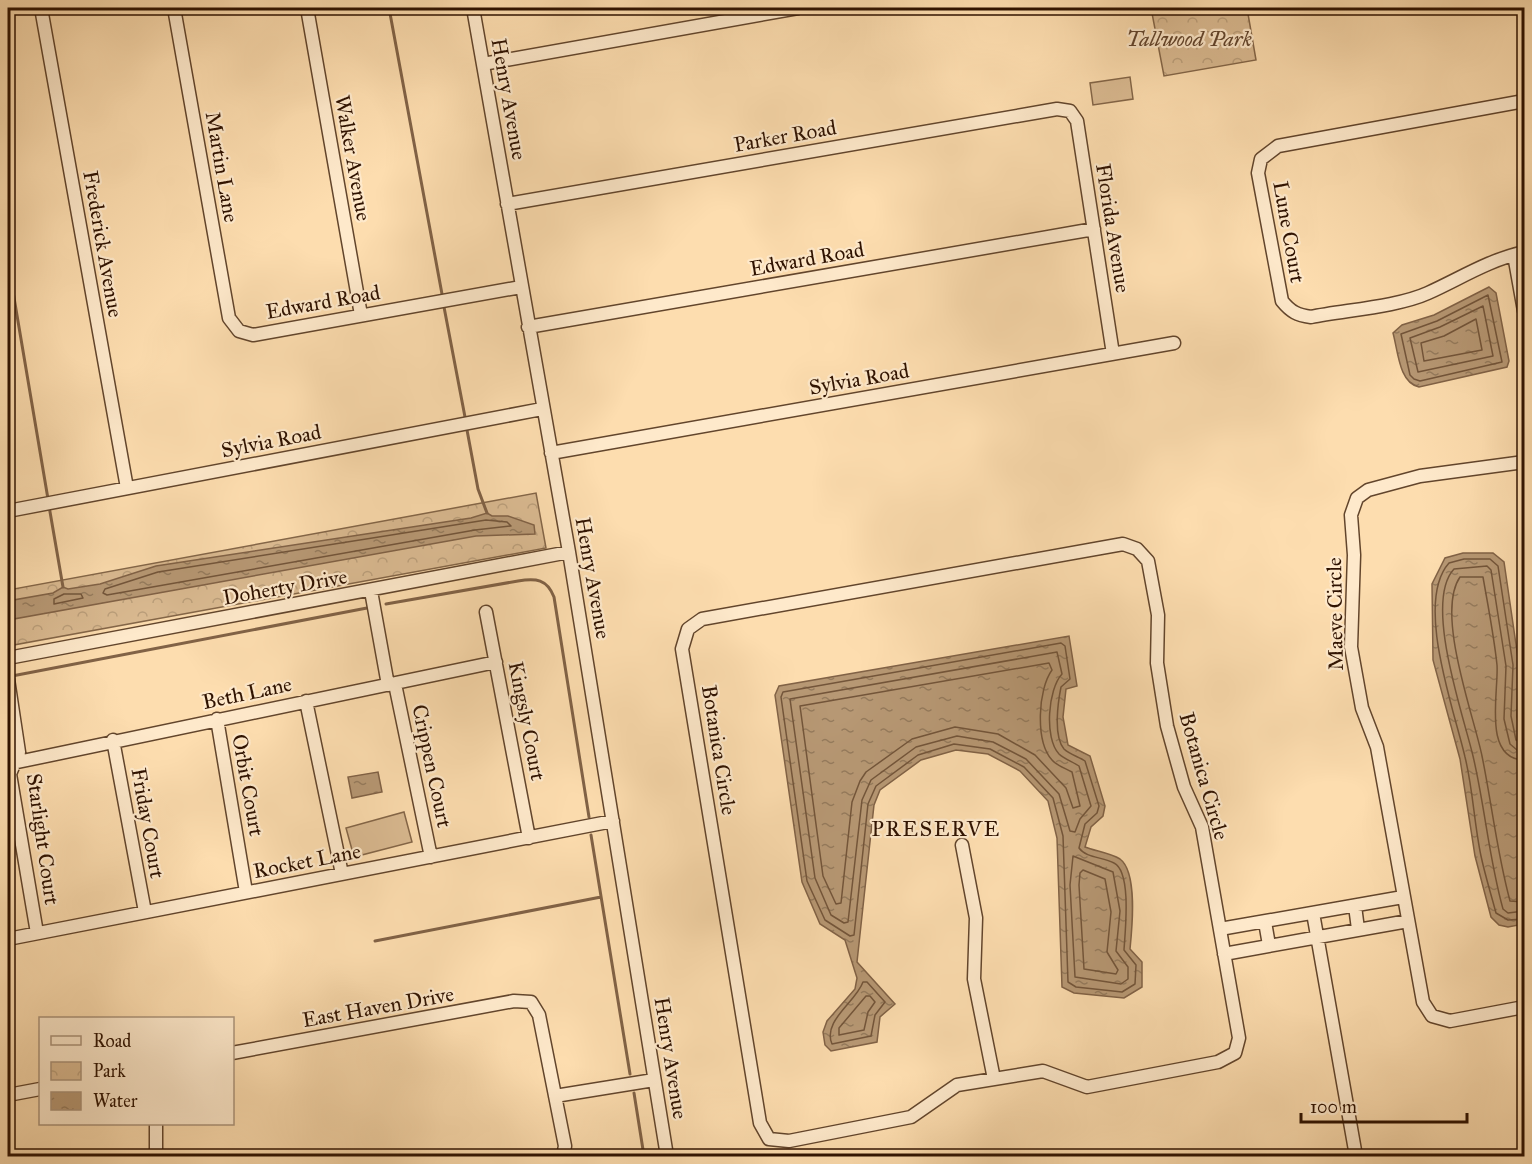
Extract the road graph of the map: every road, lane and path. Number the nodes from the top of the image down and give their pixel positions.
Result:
1 (41, 8) edge
2 (174, 8) edge
3 (307, 8) edge
4 (473, 8) edge
5 (798, 8) edge
6 (483, 64) junction
7 (1524, 101) edge
8 (1070, 111) joint
9 (507, 204) junction
10 (1094, 229) junction
11 (1519, 253) edge
12 (521, 287) junction
13 (1524, 311) edge
14 (361, 315) junction
15 (528, 327) junction
16 (239, 331) joint
17 (1174, 343) dead end
18 (1113, 354) junction
19 (542, 409) junction
20 (551, 453) junction
21 (1524, 462) edge
22 (127, 488) junction
23 (8, 511) edge
24 (569, 552) junction
25 (371, 591) junction
26 (486, 612) dead end
27 (8, 658) edge
28 (496, 662) junction
29 (8, 679) edge
30 (391, 684) junction
31 (306, 701) junction
32 (217, 719) junction
33 (113, 740) junction
34 (11, 763) edge
35 (613, 821) junction
36 (529, 838) junction
37 (962, 845) dead end
38 (431, 857) junction
39 (342, 874) junction
40 (246, 892) junction
41 (1403, 897) junction
42 (1354, 906) junction
43 (145, 912) junction
44 (1313, 913) junction
45 (1408, 921) junction
46 (1265, 922) junction
47 (1220, 929) junction
48 (1359, 929) junction
49 (37, 933) junction
50 (1317, 936) junction
51 (8, 939) edge
52 (1269, 945) junction
53 (1224, 954) junction
54 (1524, 1007) edge
55 (234, 1053) edge
56 (994, 1079) junction
57 (654, 1080) junction
58 (39, 1089) edge
59 (8, 1095) edge
60 (555, 1096) junction
61 (156, 1125) edge
62 (156, 1156) edge
63 (563, 1156) edge
64 (667, 1156) edge
65 (1356, 1156) edge

1 - 22 street, Frederick Avenue
2 - 16 street, Martin Lane
3 - 14 street, Walker Avenue
4 - 6 street, Henry Avenue
5 - 6 street
6 - 9 street, Henry Avenue
7 - 11 street, Lune Court
8 - 9 street, Parker Road
8 - 10 street, Florida Avenue
9 - 12 street, Henry Avenue
10 - 15 street, Edward Road
10 - 18 street, Florida Avenue
11 - 13 street, Lune Court
12 - 14 street, Edward Road
12 - 15 street, Henry Avenue
14 - 16 street, Edward Road
15 - 19 street, Henry Avenue
17 - 18 street, Sylvia Road
18 - 20 street, Sylvia Road
19 - 20 street, Henry Avenue
19 - 22 street, Sylvia Road
20 - 24 street, Henry Avenue
21 - 41 street, Maeve Circle
22 - 23 street, Sylvia Road
24 - 25 street, Doherty Drive
24 - 35 street, Henry Avenue
25 - 27 street, Doherty Drive
25 - 30 street, Crippen Court
26 - 28 street, Kingsly Court
28 - 30 street, Beth Lane
28 - 36 street, Kingsly Court
29 - 34 street, Starlight Court
30 - 31 street, Beth Lane
30 - 38 street, Crippen Court
31 - 32 street, Beth Lane
31 - 39 street
32 - 33 street, Beth Lane
32 - 40 street, Orbit Court
33 - 34 street, Beth Lane
33 - 43 street, Friday Court
34 - 49 street, Starlight Court
35 - 36 street, Rocket Lane
35 - 57 street, Henry Avenue
36 - 38 street, Rocket Lane
37 - 56 street
38 - 39 street, Rocket Lane
39 - 40 street, Rocket Lane
40 - 43 street, Rocket Lane
41 - 42 street
41 - 45 street, Maeve Circle
42 - 44 street
42 - 48 street
43 - 49 street, Rocket Lane
44 - 46 street
44 - 50 street
45 - 48 street
45 - 54 street, Maeve Circle
46 - 47 street
46 - 52 street
47 - 53 street, Botanica Circle
47 - 56 street, Botanica Circle
48 - 50 street
49 - 51 street, Rocket Lane
50 - 52 street
50 - 65 street
52 - 53 street
53 - 56 street, Botanica Circle
55 - 60 street, East Haven Drive
57 - 60 street
57 - 64 street, Henry Avenue
58 - 59 street
60 - 63 street
61 - 62 street

